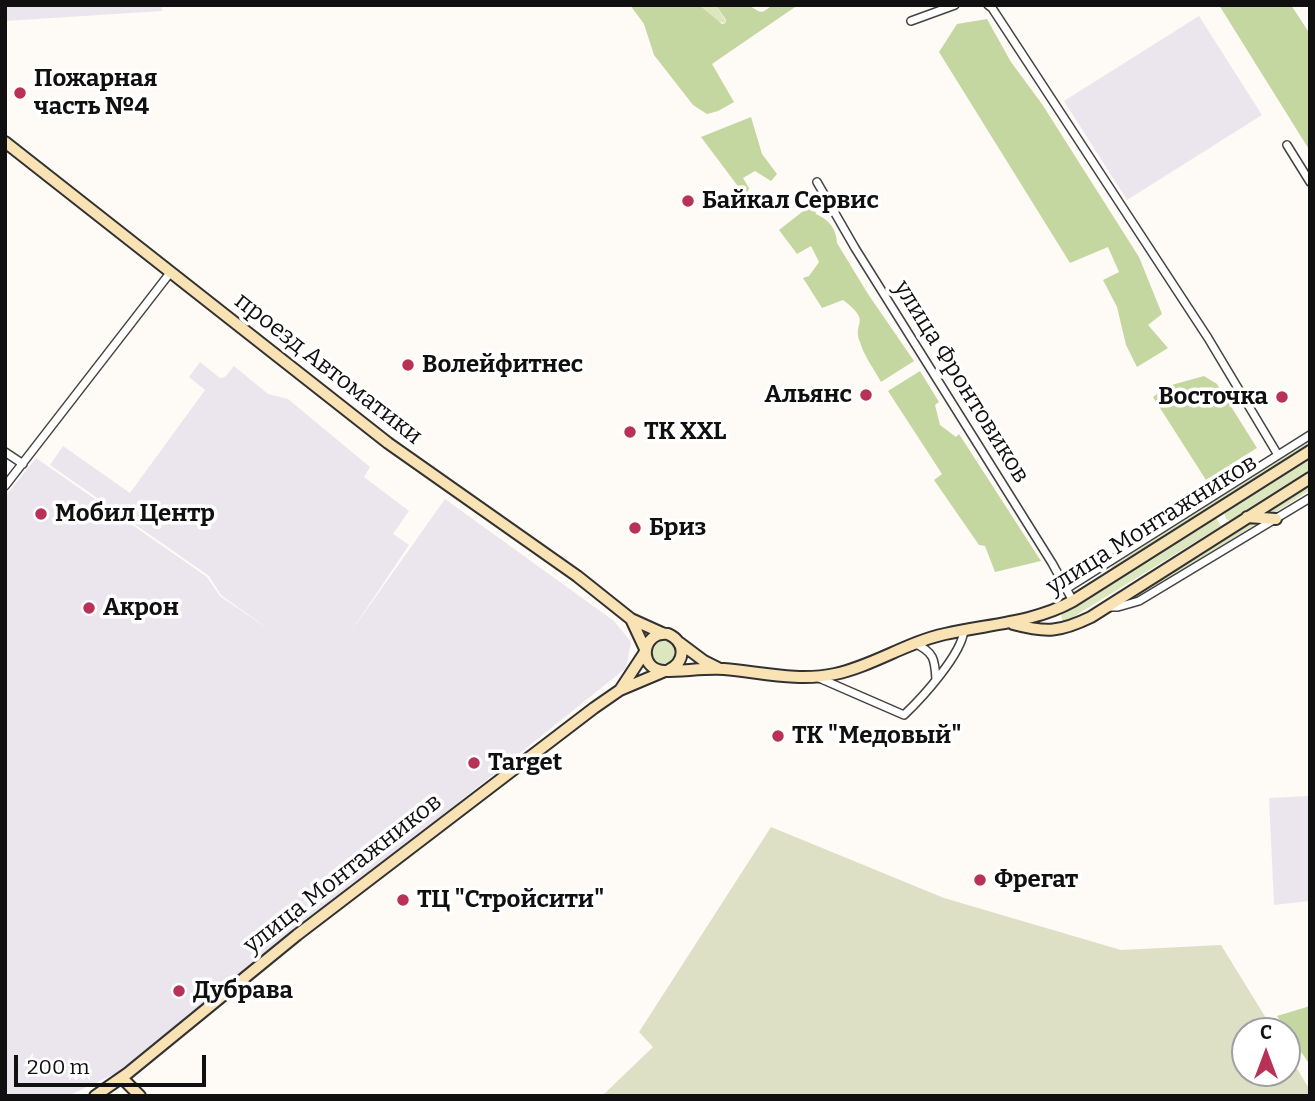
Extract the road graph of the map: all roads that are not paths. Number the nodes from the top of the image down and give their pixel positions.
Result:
1 (956, 5) edge
2 (988, 5) edge
3 (911, 22) dead end
4 (5, 142) edge
5 (1287, 145) dead end
6 (817, 183) dead end
7 (1310, 183) edge
8 (170, 273) junction
9 (1310, 435) edge
10 (5, 452) edge
11 (1310, 452) edge
12 (1278, 455) junction
13 (23, 464) junction
14 (1310, 478) edge
15 (5, 486) edge
16 (1310, 498) edge
17 (1219, 509) junction
18 (1247, 517) junction
19 (1276, 519) junction
20 (1231, 527) junction
21 (1103, 567) junction
22 (1101, 583) junction
23 (1066, 589) junction
24 (1073, 601) junction
25 (1105, 607) junction
26 (1059, 609) junction
27 (631, 619) junction
28 (1011, 623) junction
29 (1067, 628) junction
30 (964, 630) junction
31 (662, 633) junction
32 (680, 643) junction
33 (914, 643) junction
34 (645, 650) junction
35 (720, 669) junction
36 (667, 670) junction
37 (817, 677) junction
38 (936, 680) junction
39 (620, 690) junction
40 (122, 1078) junction
41 (95, 1096) edge
42 (140, 1096) edge

1 - 3 street
2 - 12 street
4 - 8 main road, проезд Автоматики
5 - 7 street
6 - 23 street, улица Фронтовиков
8 - 13 street
8 - 27 main road, проезд Автоматики
9 - 12 street
10 - 13 street
11 - 17 main road, улица Монтажников
12 - 21 street
13 - 15 street
14 - 18 main road, улица Монтажников
16 - 19 street
17 - 20 main road
17 - 22 main road, улица Монтажников
18 - 19 main road
18 - 20 main road, улица Монтажников
19 - 25 street
20 - 25 main road, улица Монтажников
21 - 22 street
21 - 23 street
22 - 24 main road, улица Монтажников
23 - 24 street, улица Фронтовиков
24 - 26 main road, улица Монтажников
25 - 29 main road, улица Монтажников
26 - 28 main road, улица Монтажников
26 - 29 main road
27 - 31 main road, проезд Автоматики
27 - 34 main road, проезд Автоматики
28 - 29 main road, улица Монтажников
28 - 30 main road, улица Монтажников
30 - 33 main road, улица Монтажников
30 - 38 street
31 - 32 main road
31 - 34 main road
32 - 35 main road, улица Монтажников
32 - 36 main road
33 - 37 main road, улица Монтажников
33 - 38 street
34 - 36 main road
34 - 39 main road, улица Монтажников
35 - 36 main road, улица Монтажников
35 - 37 main road, улица Монтажников
36 - 39 main road, улица Монтажников
37 - 38 street
39 - 40 main road, улица Монтажников
40 - 41 main road, улица Монтажников
40 - 42 main road

